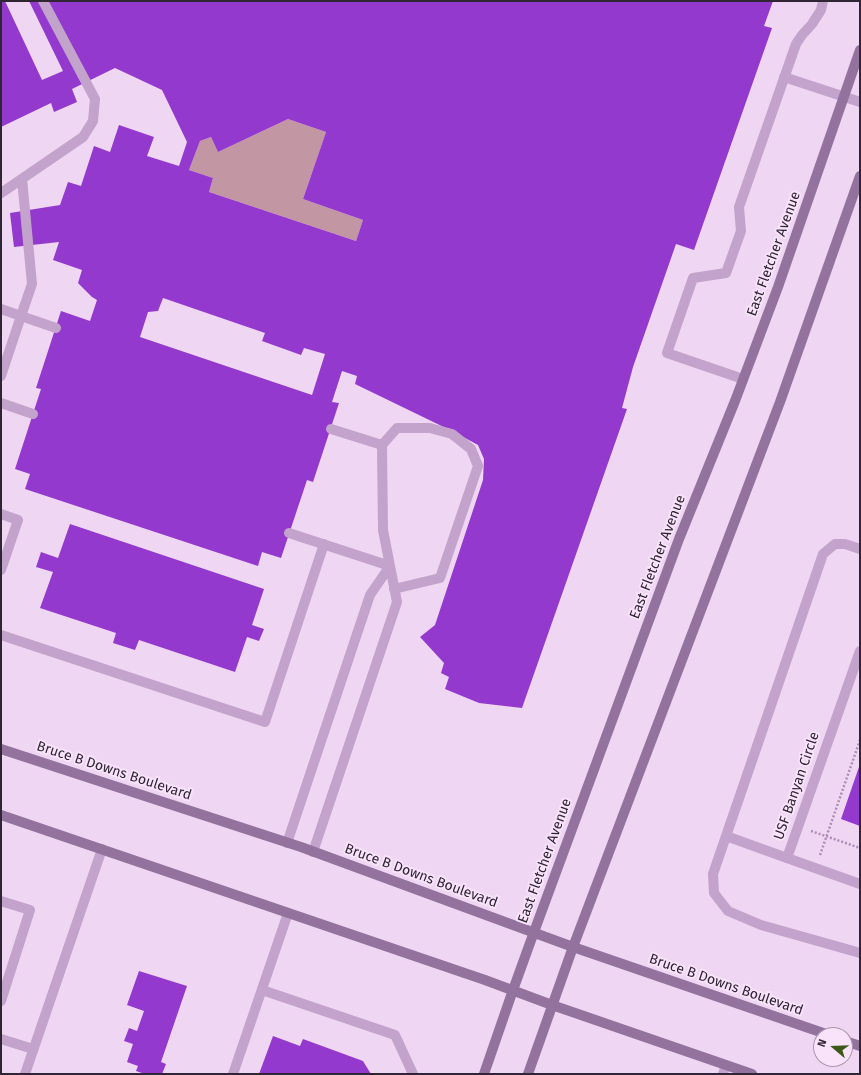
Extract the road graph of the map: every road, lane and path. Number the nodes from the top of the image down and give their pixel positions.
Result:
1 (43, 1) edge
2 (823, 1) edge
3 (860, 50) edge
4 (784, 76) junction
5 (844, 97) junction
6 (860, 102) edge
7 (860, 176) edge
8 (22, 179) junction
9 (1, 193) edge
10 (1, 309) edge
11 (21, 316) junction
12 (56, 328) dead end
13 (2, 372) edge
14 (743, 379) junction
15 (1, 403) edge
16 (33, 414) dead end
17 (331, 429) dead end
18 (382, 445) junction
19 (1, 514) edge
20 (289, 533) dead end
21 (324, 544) junction
22 (860, 549) edge
23 (390, 566) junction
24 (1, 570) edge
25 (394, 589) junction
26 (1, 635) edge
27 (860, 652) edge
28 (860, 740) edge
29 (1, 749) edge
30 (1, 815) edge
31 (798, 826) junction
32 (726, 836) junction
33 (827, 836) junction
34 (287, 843) junction
35 (860, 848) edge
36 (102, 850) junction
37 (313, 852) junction
38 (787, 858) junction
39 (815, 868) junction
40 (860, 884) edge
41 (1, 901) edge
42 (288, 913) junction
43 (534, 932) junction
44 (573, 947) junction
45 (860, 953) edge
46 (262, 990) junction
47 (513, 990) junction
48 (1, 1001) edge
49 (552, 1005) junction
50 (813, 1030) edge
51 (1, 1039) edge
52 (33, 1049) junction
53 (724, 1069) edge
54 (25, 1074) edge
55 (233, 1074) edge
56 (413, 1074) edge
57 (484, 1074) edge
58 (528, 1074) edge
59 (752, 1074) edge

1 - 8 street
2 - 4 street
3 - 5 main road, East Fletcher Avenue
4 - 5 street
4 - 14 street
5 - 6 street
5 - 14 main road, East Fletcher Avenue
7 - 44 main road
8 - 9 street
8 - 11 street
10 - 11 street
11 - 12 street
11 - 13 street
14 - 43 main road, East Fletcher Avenue
15 - 16 street
17 - 18 street
18 - 23 street
18 - 25 street
19 - 24 street
20 - 21 street
21 - 23 street
21 - 26 street
22 - 32 street
23 - 25 street
23 - 34 street
25 - 37 street
27 - 31 street, USF Banyan Circle
28 - 33 path
29 - 34 main road, Bruce B Downs Boulevard
30 - 36 main road
31 - 33 path
31 - 38 street, USF Banyan Circle
32 - 38 street
32 - 45 street
33 - 35 path
33 - 39 path
34 - 37 main road, Bruce B Downs Boulevard
36 - 42 main road
36 - 52 street
37 - 43 main road, Bruce B Downs Boulevard
38 - 39 street, USF Banyan Circle
39 - 40 street, USF Banyan Circle
41 - 48 street
42 - 46 street
42 - 47 main road
43 - 44 main road, Bruce B Downs Boulevard
43 - 47 main road, East Fletcher Avenue
44 - 49 main road
44 - 50 main road, Bruce B Downs Boulevard
46 - 55 street
46 - 56 street
47 - 49 main road
47 - 57 main road, East Fletcher Avenue
49 - 53 main road
49 - 58 main road
51 - 52 street
52 - 54 street
53 - 59 main road

